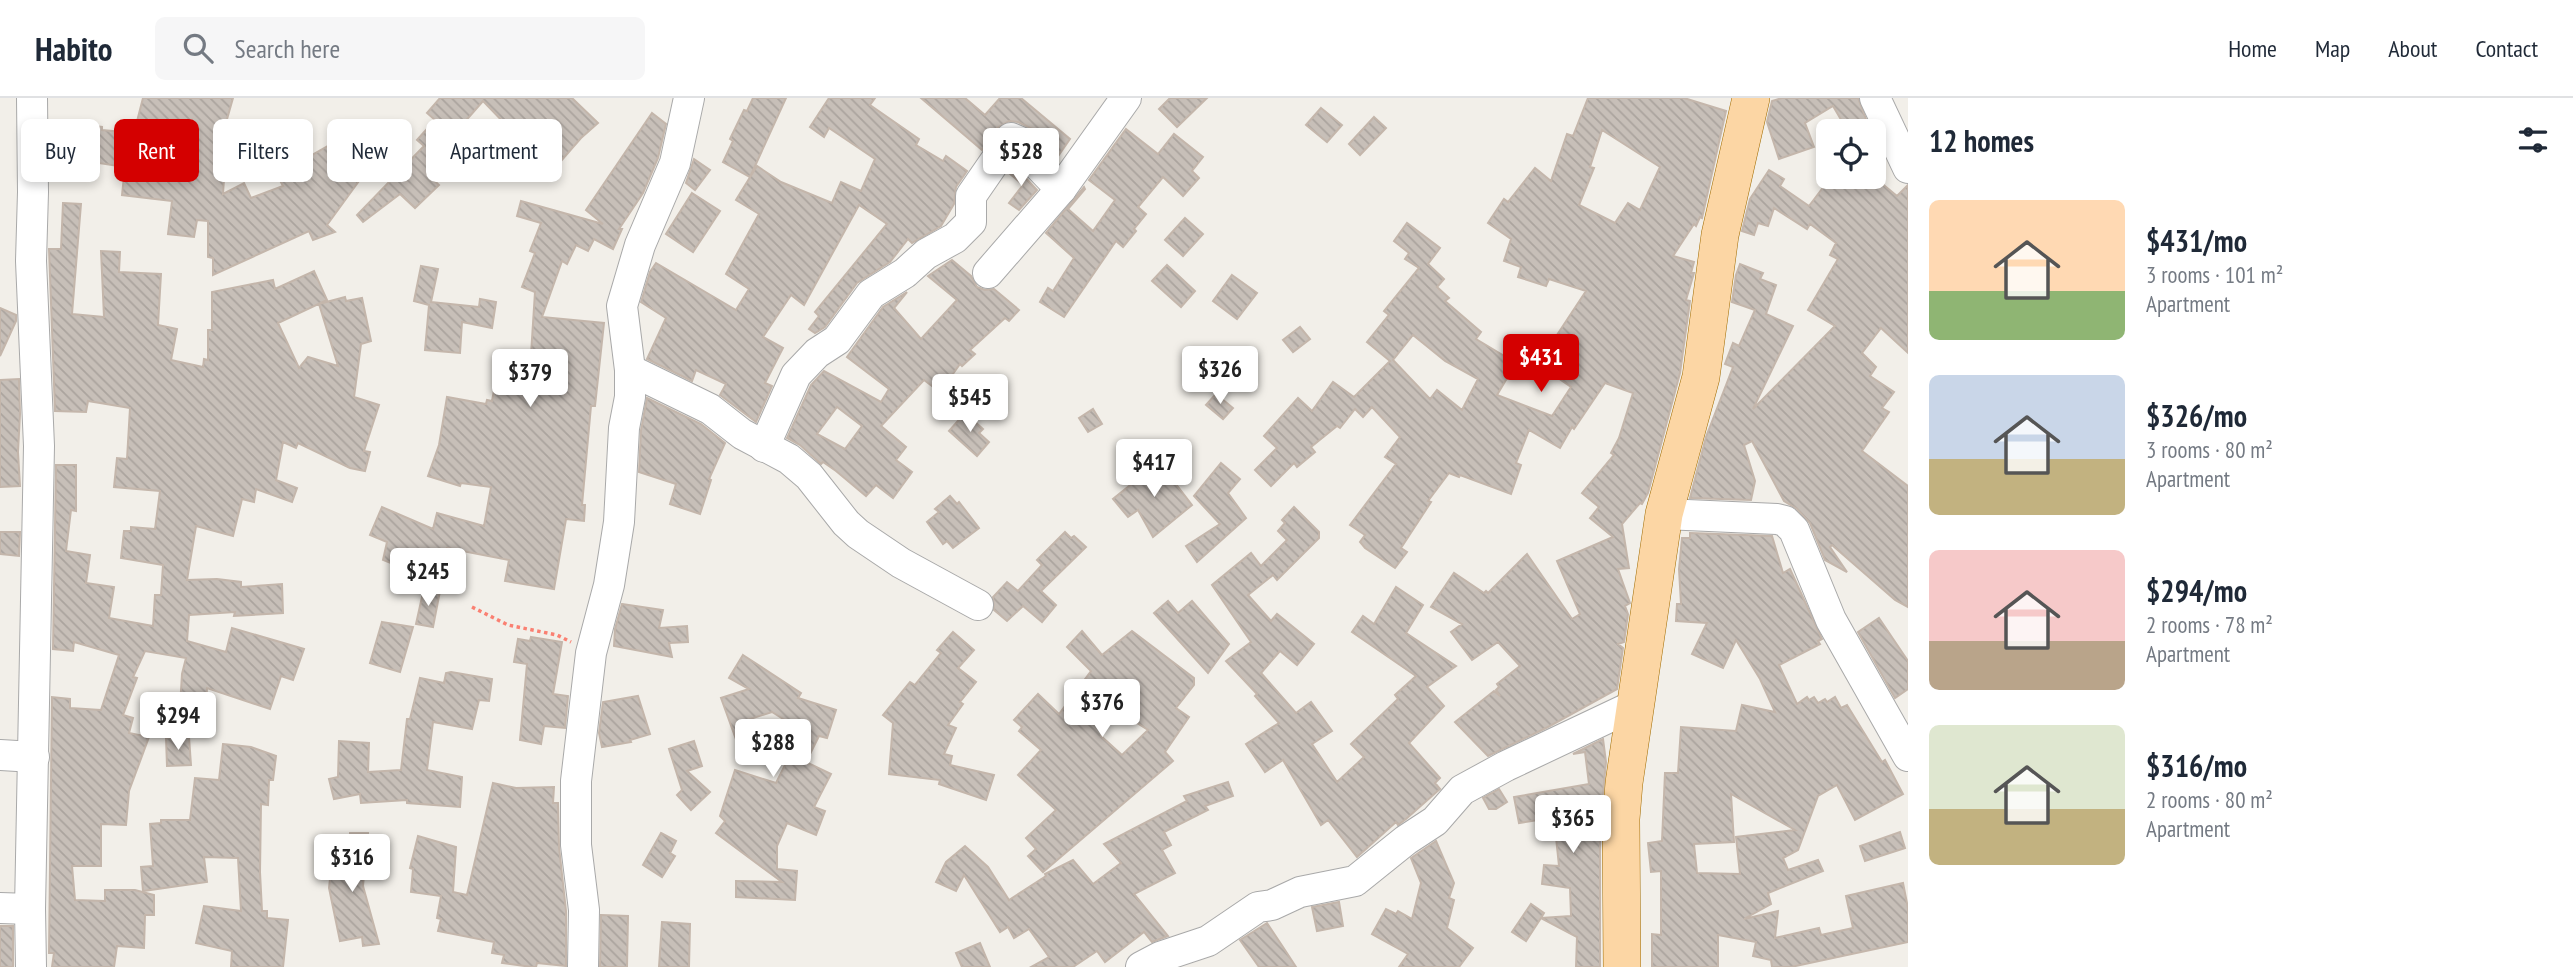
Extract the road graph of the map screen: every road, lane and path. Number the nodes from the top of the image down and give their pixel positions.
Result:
1 (32, 98) edge
2 (689, 98) edge
3 (1126, 98) edge
4 (1751, 98) edge
5 (1875, 98) edge
6 (1908, 168) edge
7 (1061, 188) junction
8 (988, 274) dead end
9 (630, 370) junction
10 (764, 447) junction
11 (1664, 514) junction
12 (978, 605) dead end
13 (472, 607) dead end
14 (591, 653) junction
15 (1637, 704) junction
16 (0, 755) edge
17 (1908, 756) edge
18 (34, 757) junction
19 (0, 908) edge
20 (30, 909) junction
21 (31, 967) edge
22 (583, 967) edge
23 (1141, 967) edge
24 (1622, 967) edge

1 - 18 street
2 - 9 street
3 - 7 street
4 - 11 main road
5 - 6 street
7 - 8 street
7 - 10 street
9 - 10 street
9 - 14 street
10 - 12 street
11 - 15 main road
11 - 17 street
13 - 14 path
14 - 22 street
15 - 23 street
15 - 24 main road
16 - 18 street
18 - 20 street
19 - 20 street
20 - 21 street

